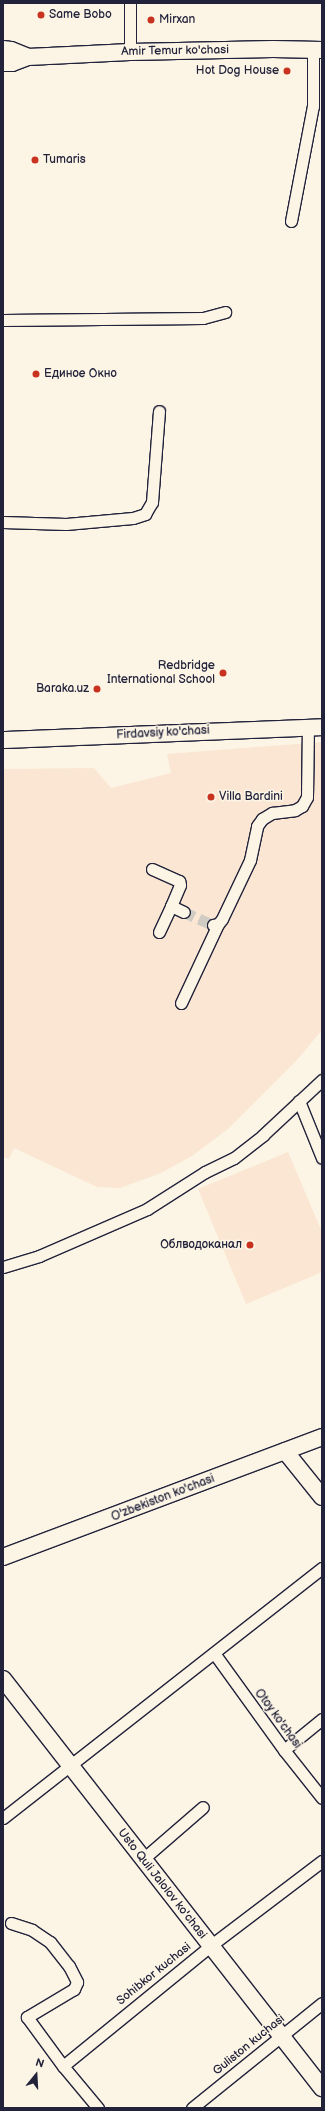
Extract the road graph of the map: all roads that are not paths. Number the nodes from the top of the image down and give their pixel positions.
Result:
1 (130, 3) edge
2 (3, 49) edge
3 (318, 50) edge
4 (130, 52) junction
5 (28, 57) junction
6 (3, 64) edge
7 (292, 221) dead end
8 (225, 312) dead end
9 (3, 320) edge
10 (159, 411) dead end
11 (3, 522) edge
12 (315, 727) edge
13 (3, 740) edge
14 (152, 869) dead end
15 (171, 906) junction
16 (184, 912) tunnel mouth
17 (159, 932) dead end
18 (181, 1003) dead end
19 (322, 1080) edge
20 (299, 1101) junction
21 (322, 1158) edge
22 (3, 1266) edge
23 (322, 1437) edge
24 (285, 1451) junction
25 (322, 1497) edge
26 (3, 1557) edge
27 (322, 1568) edge
28 (214, 1653) junction
29 (3, 1679) edge
30 (322, 1719) edge
31 (284, 1750) junction
32 (69, 1766) junction
33 (322, 1798) edge
34 (203, 1807) dead end
35 (3, 1818) edge
36 (143, 1859) junction
37 (322, 1861) edge
38 (11, 1923) dead end
39 (210, 1946) junction
40 (322, 2003) edge
41 (280, 2036) junction
42 (63, 2066) junction
43 (322, 2088) edge
44 (98, 2108) edge
45 (192, 2108) edge

1 - 4 street
2 - 5 main road, Amir Temur ko'chasi
3 - 4 main road, Amir Temur ko'chasi
3 - 7 street
4 - 5 main road, Amir Temur ko'chasi
5 - 6 main road, Amir Temur ko'chasi
8 - 9 street
10 - 11 street
12 - 13 main road, Firdavsiy ko'chasi
12 - 18 street
14 - 15 street
15 - 16 street
15 - 17 street
19 - 20 street
20 - 21 street
20 - 22 street
23 - 24 main road, O'zbekiston ko'chasi
24 - 25 main road
24 - 26 main road, O'zbekiston ko'chasi
27 - 28 street
28 - 31 street, Otoy ko'chasi
28 - 32 street
29 - 32 main road, Usto Quli Jalolov ko'chasi
30 - 31 street
31 - 33 street, Otoy ko'chasi
32 - 35 street
32 - 36 main road, Usto Quli Jalolov ko'chasi
34 - 36 street
36 - 39 main road, Usto Quli Jalolov ko'chasi
37 - 39 street, Sohibkor kuchasi
38 - 42 street
39 - 41 main road, Usto Quli Jalolov ko'chasi
39 - 42 street, Sohibkor kuchasi
40 - 41 street, Guliston kuchasi
41 - 43 main road, Usto Quli Jalolov ko'chasi
41 - 45 street, Guliston kuchasi
42 - 44 street

